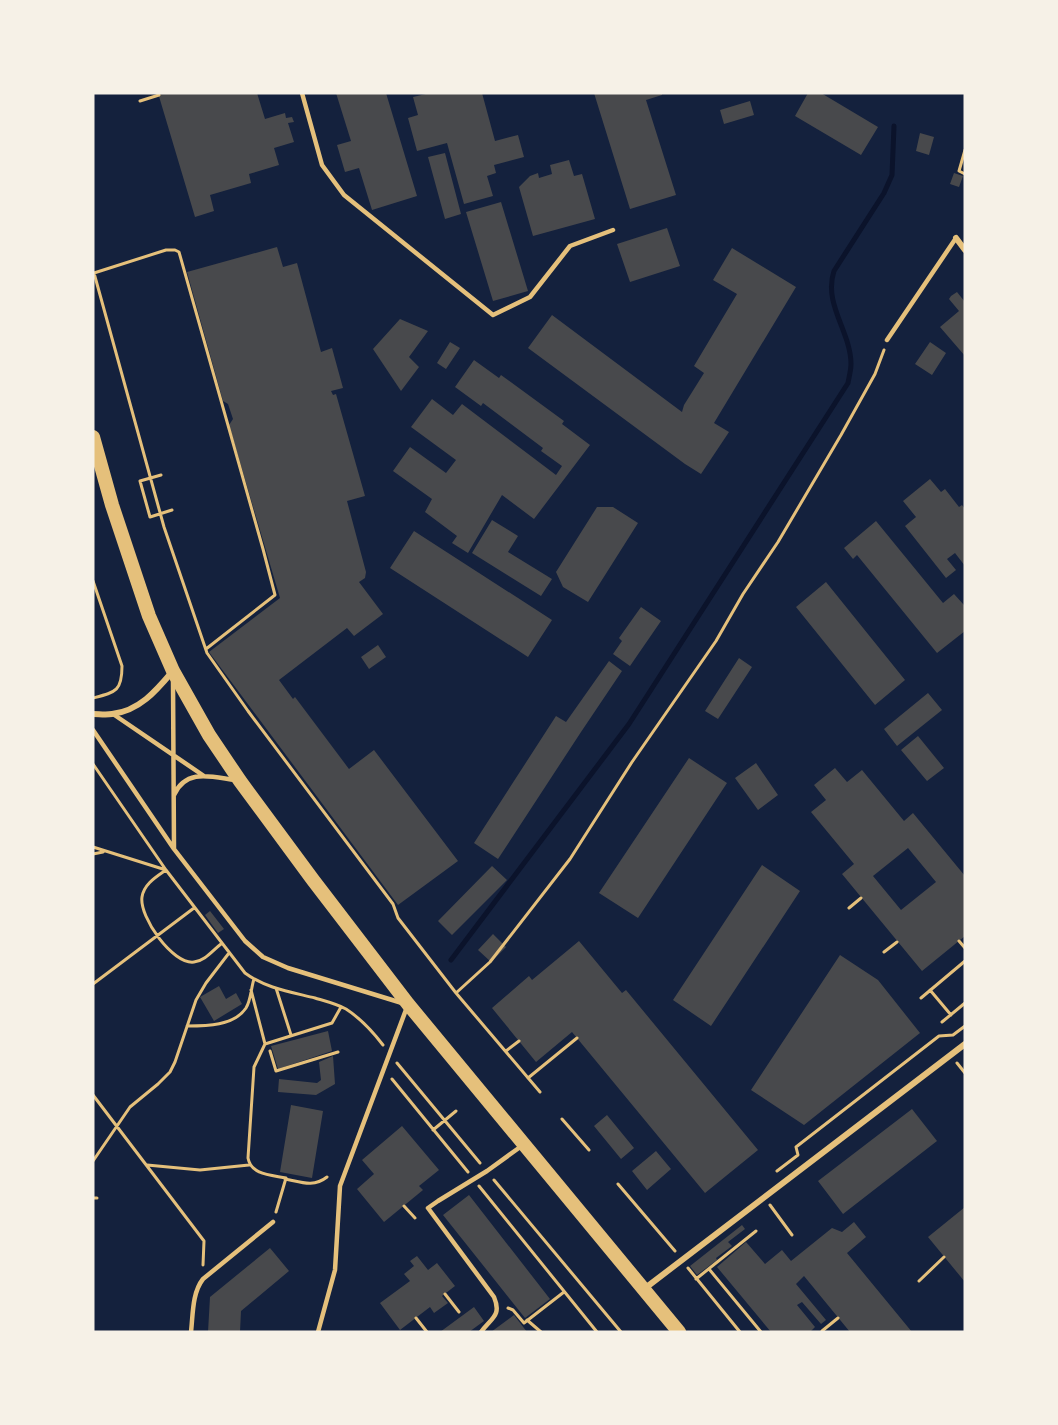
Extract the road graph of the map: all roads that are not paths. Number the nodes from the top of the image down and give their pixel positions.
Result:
1 (302, 93) edge
2 (613, 230) dead end
3 (956, 238) joint
4 (965, 250) edge
5 (887, 340) road end
6 (93, 437) edge
7 (173, 671) junction
8 (93, 714) edge
9 (112, 714) junction
10 (93, 730) edge
11 (174, 755) junction
12 (204, 776) junction
13 (240, 781) junction
14 (172, 798) junction
15 (174, 849) junction
16 (408, 1004) junction
17 (965, 1044) edge
18 (524, 1144) junction
19 (273, 1222) road end
20 (644, 1289) junction
21 (191, 1332) edge
22 (318, 1332) edge
23 (481, 1332) edge
24 (679, 1332) edge

1 - 2 lane
3 - 4 street
3 - 5 lane
6 - 7 main road
7 - 9 street
7 - 11 lane
7 - 13 main road
8 - 9 street
9 - 11 lane
10 - 15 lane
11 - 12 lane
11 - 14 lane
12 - 13 lane
12 - 14 lane
13 - 16 main road
14 - 15 lane
15 - 16 lane
16 - 18 main road
16 - 22 lane
17 - 20 street
18 - 20 main road
18 - 23 lane
19 - 21 lane
20 - 24 main road

